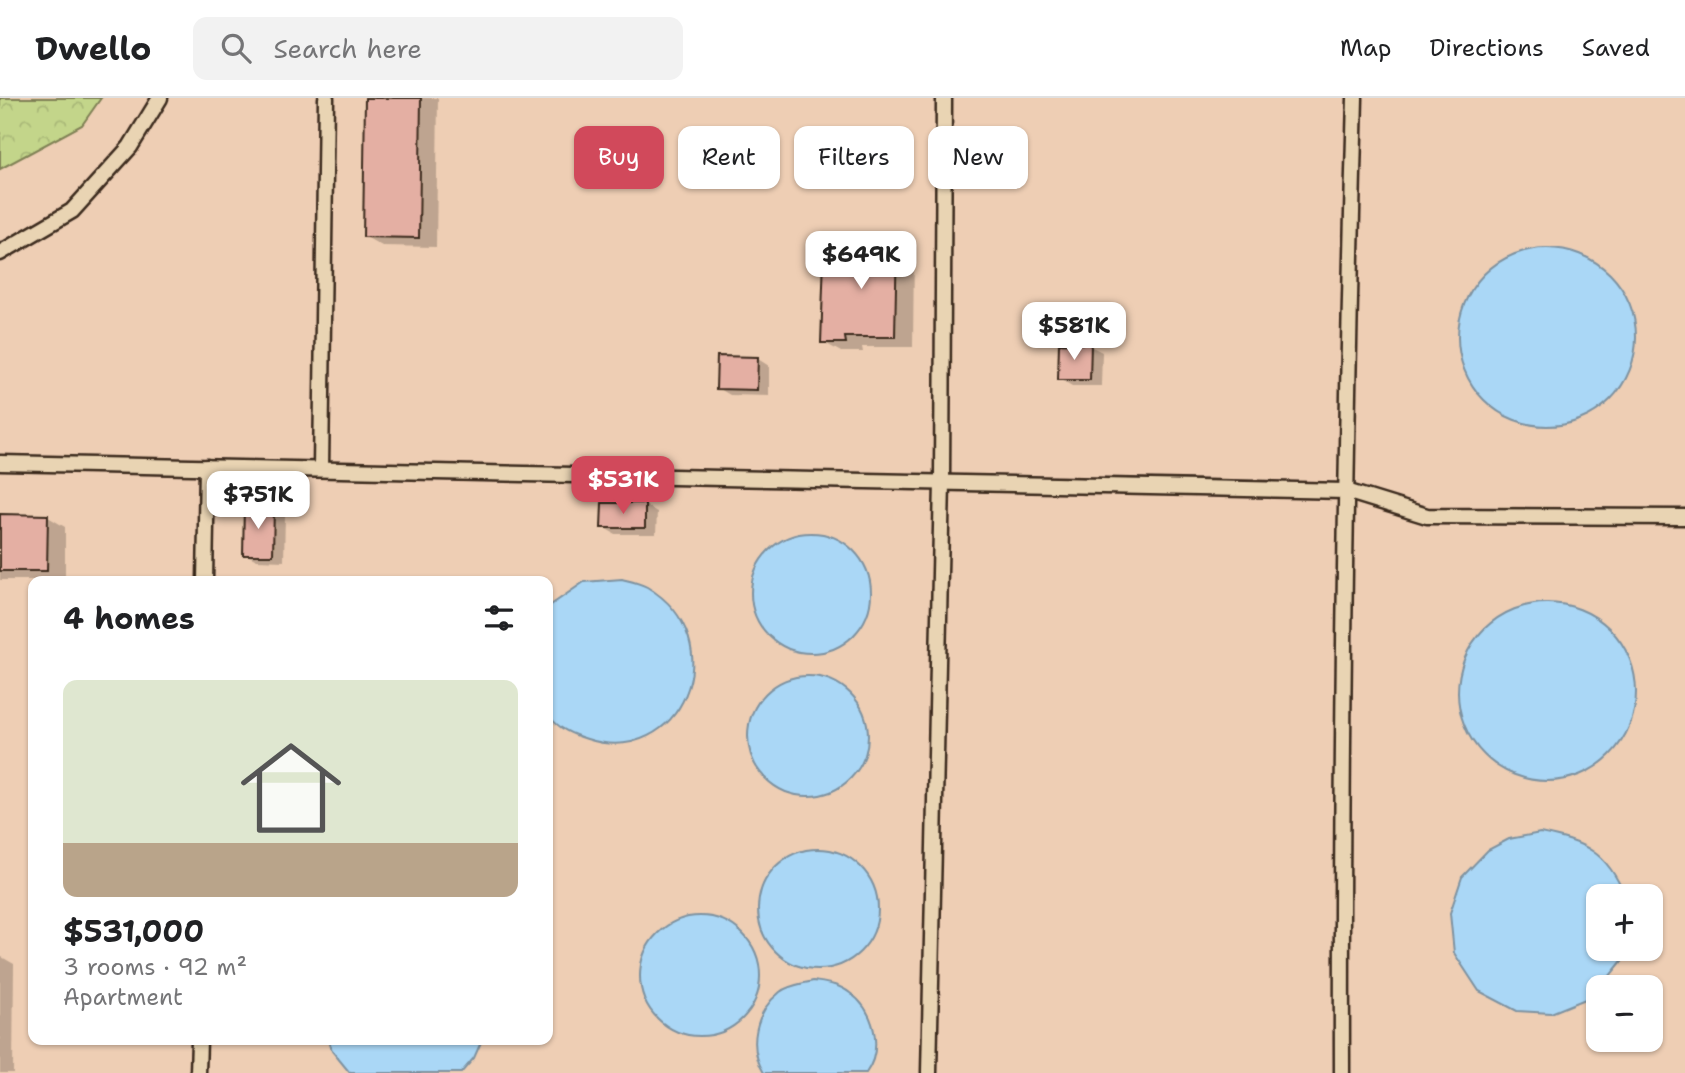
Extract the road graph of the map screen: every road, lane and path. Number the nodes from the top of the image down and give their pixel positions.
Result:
1 (160, 98) edge
2 (326, 98) edge
3 (944, 98) edge
4 (1355, 98) edge
5 (0, 253) edge
6 (0, 463) edge
7 (207, 467) junction
8 (321, 470) junction
9 (942, 482) junction
10 (1346, 491) junction
11 (1685, 517) edge
12 (205, 576) edge
13 (199, 1045) edge
14 (198, 1073) edge
15 (929, 1073) edge
16 (1342, 1073) edge

1 - 5 lane
2 - 8 lane
3 - 9 lane
4 - 10 lane
6 - 7 lane
7 - 8 lane
7 - 12 lane
8 - 9 lane
9 - 10 lane
9 - 15 lane
10 - 11 lane
10 - 16 lane
13 - 14 lane

